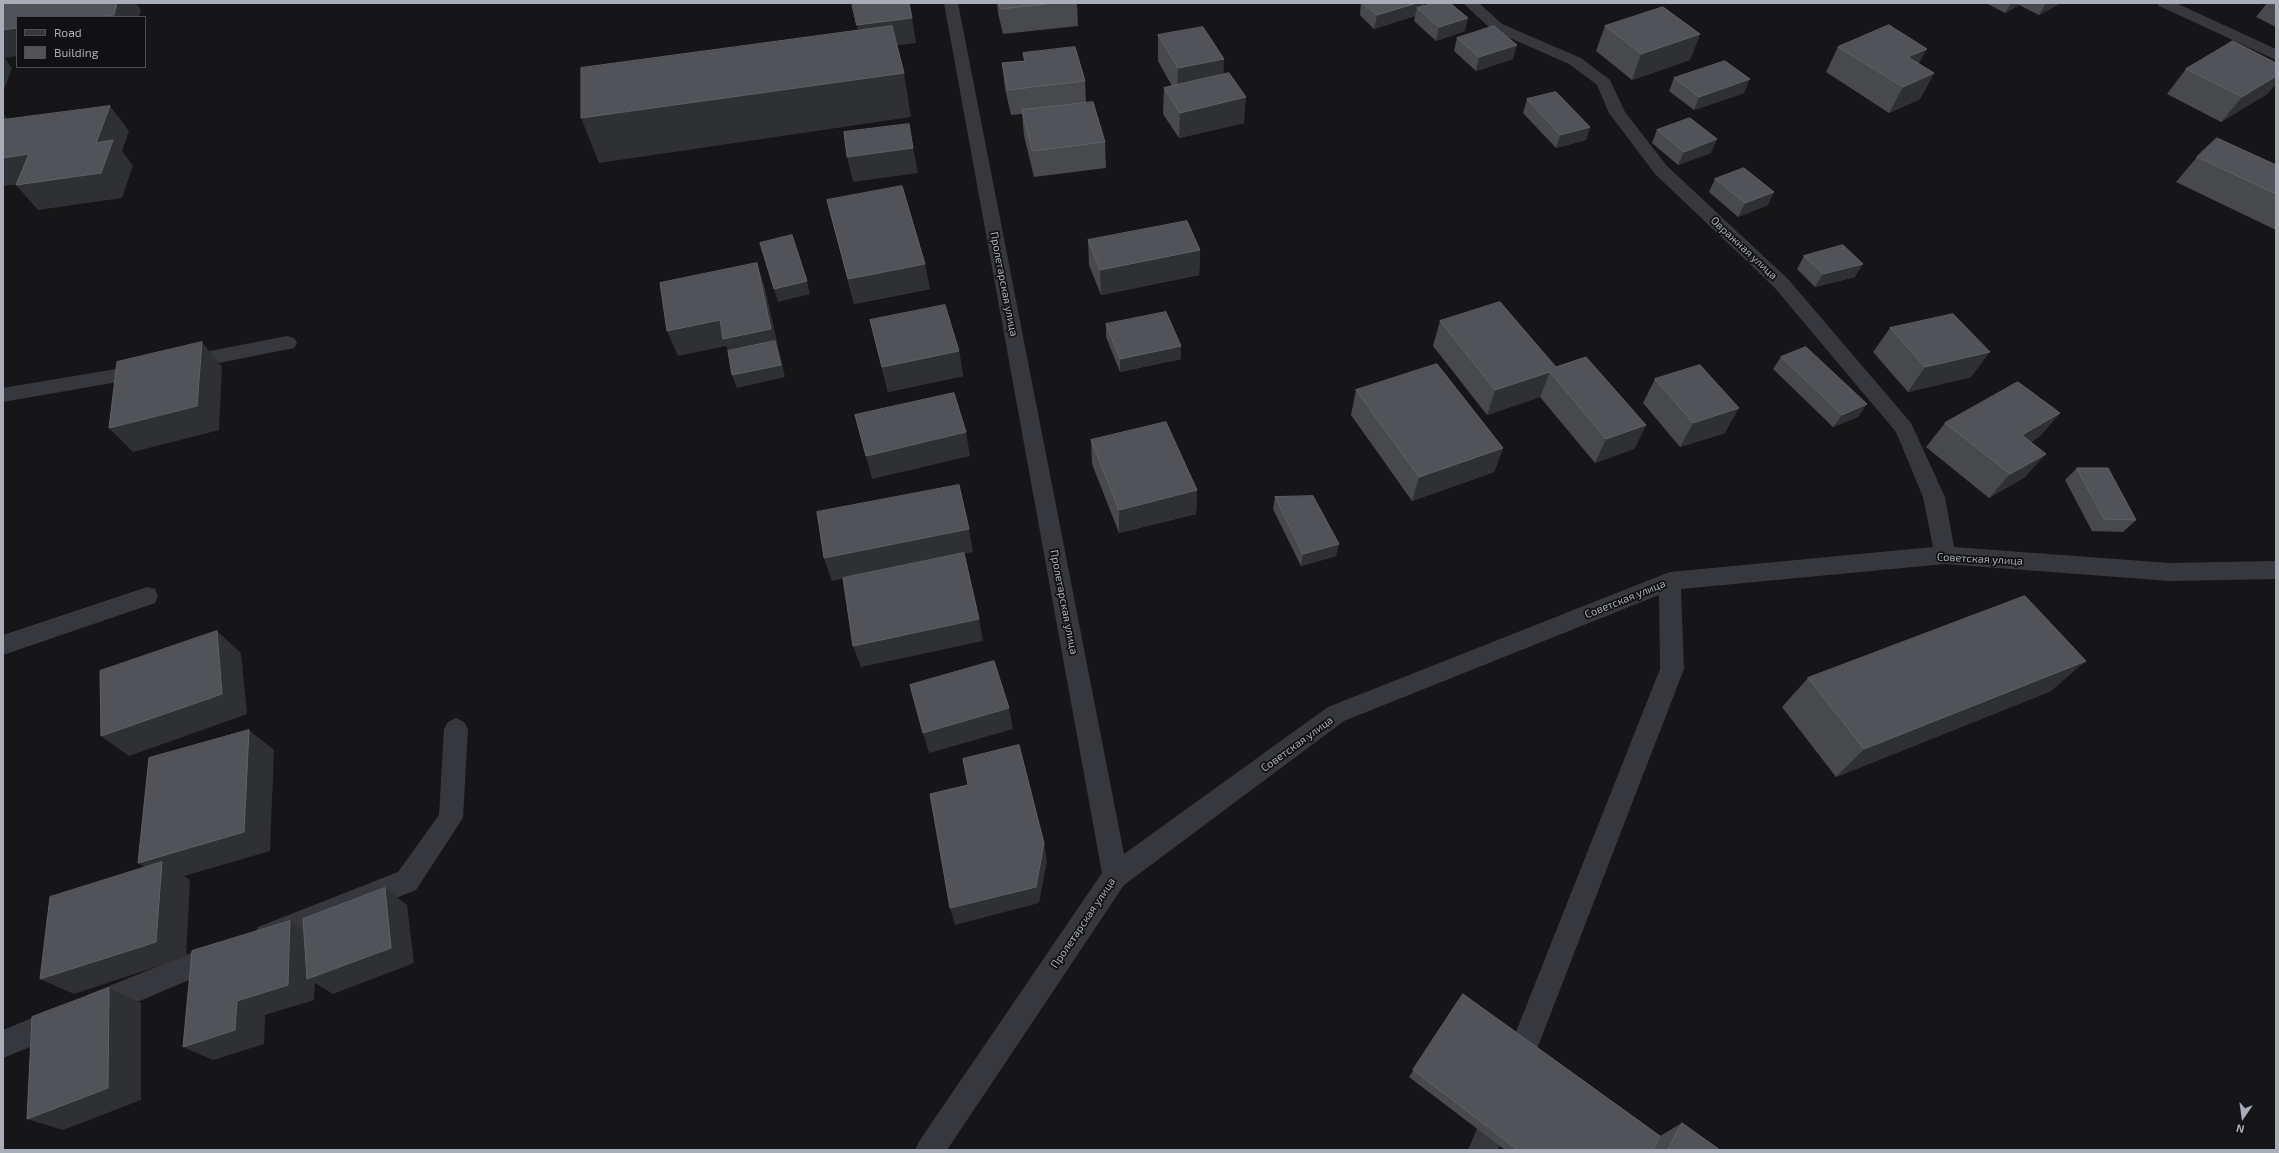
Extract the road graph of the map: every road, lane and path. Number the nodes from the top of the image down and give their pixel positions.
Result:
1 (951, 3) edge
2 (1470, 3) edge
3 (2164, 3) edge
4 (2276, 55) edge
5 (287, 343) dead end
6 (3, 395) edge
7 (1944, 555) junction
8 (2276, 570) edge
9 (1670, 581) junction
10 (147, 596) dead end
11 (3, 645) edge
12 (456, 729) dead end
13 (1116, 876) junction
14 (3, 1044) edge
15 (930, 1150) edge
16 (1483, 1150) edge

1 - 13 street, Пролетарская улица
2 - 7 street, Овражная улица
3 - 4 street
5 - 6 street
7 - 8 street, Советская улица
7 - 9 street, Советская улица
9 - 13 street, Советская улица
9 - 16 street
10 - 11 street
12 - 14 street
13 - 15 street, Пролетарская улица

